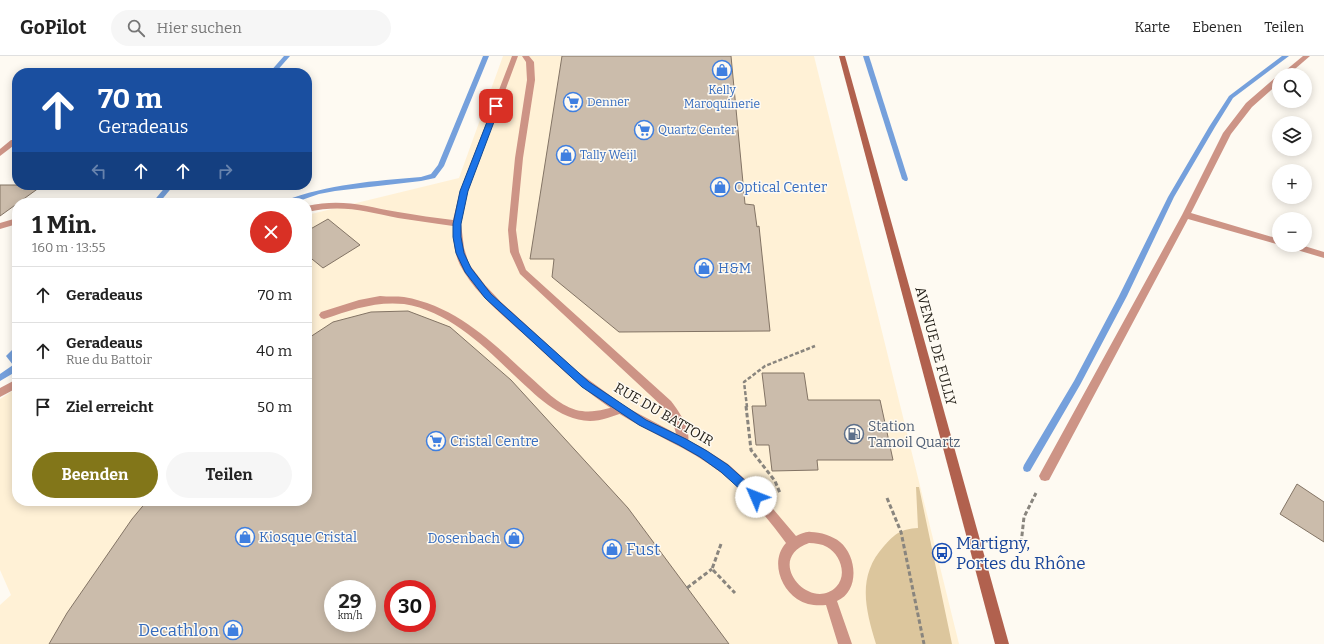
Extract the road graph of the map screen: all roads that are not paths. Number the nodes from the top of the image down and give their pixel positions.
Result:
1 (515, 56) edge
2 (525, 56) edge
3 (842, 56) edge
4 (1308, 56) edge
5 (1293, 68) edge
6 (1272, 85) edge
7 (12, 144) edge
8 (0, 153) edge
9 (312, 208) edge
10 (1186, 215) junction
11 (12, 222) edge
12 (457, 224) junction
13 (0, 226) edge
14 (1272, 240) edge
15 (1312, 251) edge
16 (1324, 255) edge
17 (324, 315) dead end
18 (12, 386) edge
19 (0, 393) edge
20 (621, 409) junction
21 (683, 442) junction
22 (1045, 476) road end
23 (794, 543) junction
24 (830, 598) junction
25 (845, 644) edge
26 (1002, 644) edge

1 - 12 street
2 - 21 street
3 - 26 main road, AVENUE DE FULLY
4 - 5 street
6 - 10 street
7 - 8 street
9 - 12 street
10 - 14 street
10 - 22 street
11 - 13 street
12 - 20 street, RUE DU BATTOIR
15 - 16 street
17 - 20 street
18 - 19 street
20 - 21 street, RUE DU BATTOIR
21 - 23 street, RUE DU BATTOIR
23 - 24 street
23 - 24 street
24 - 25 street

